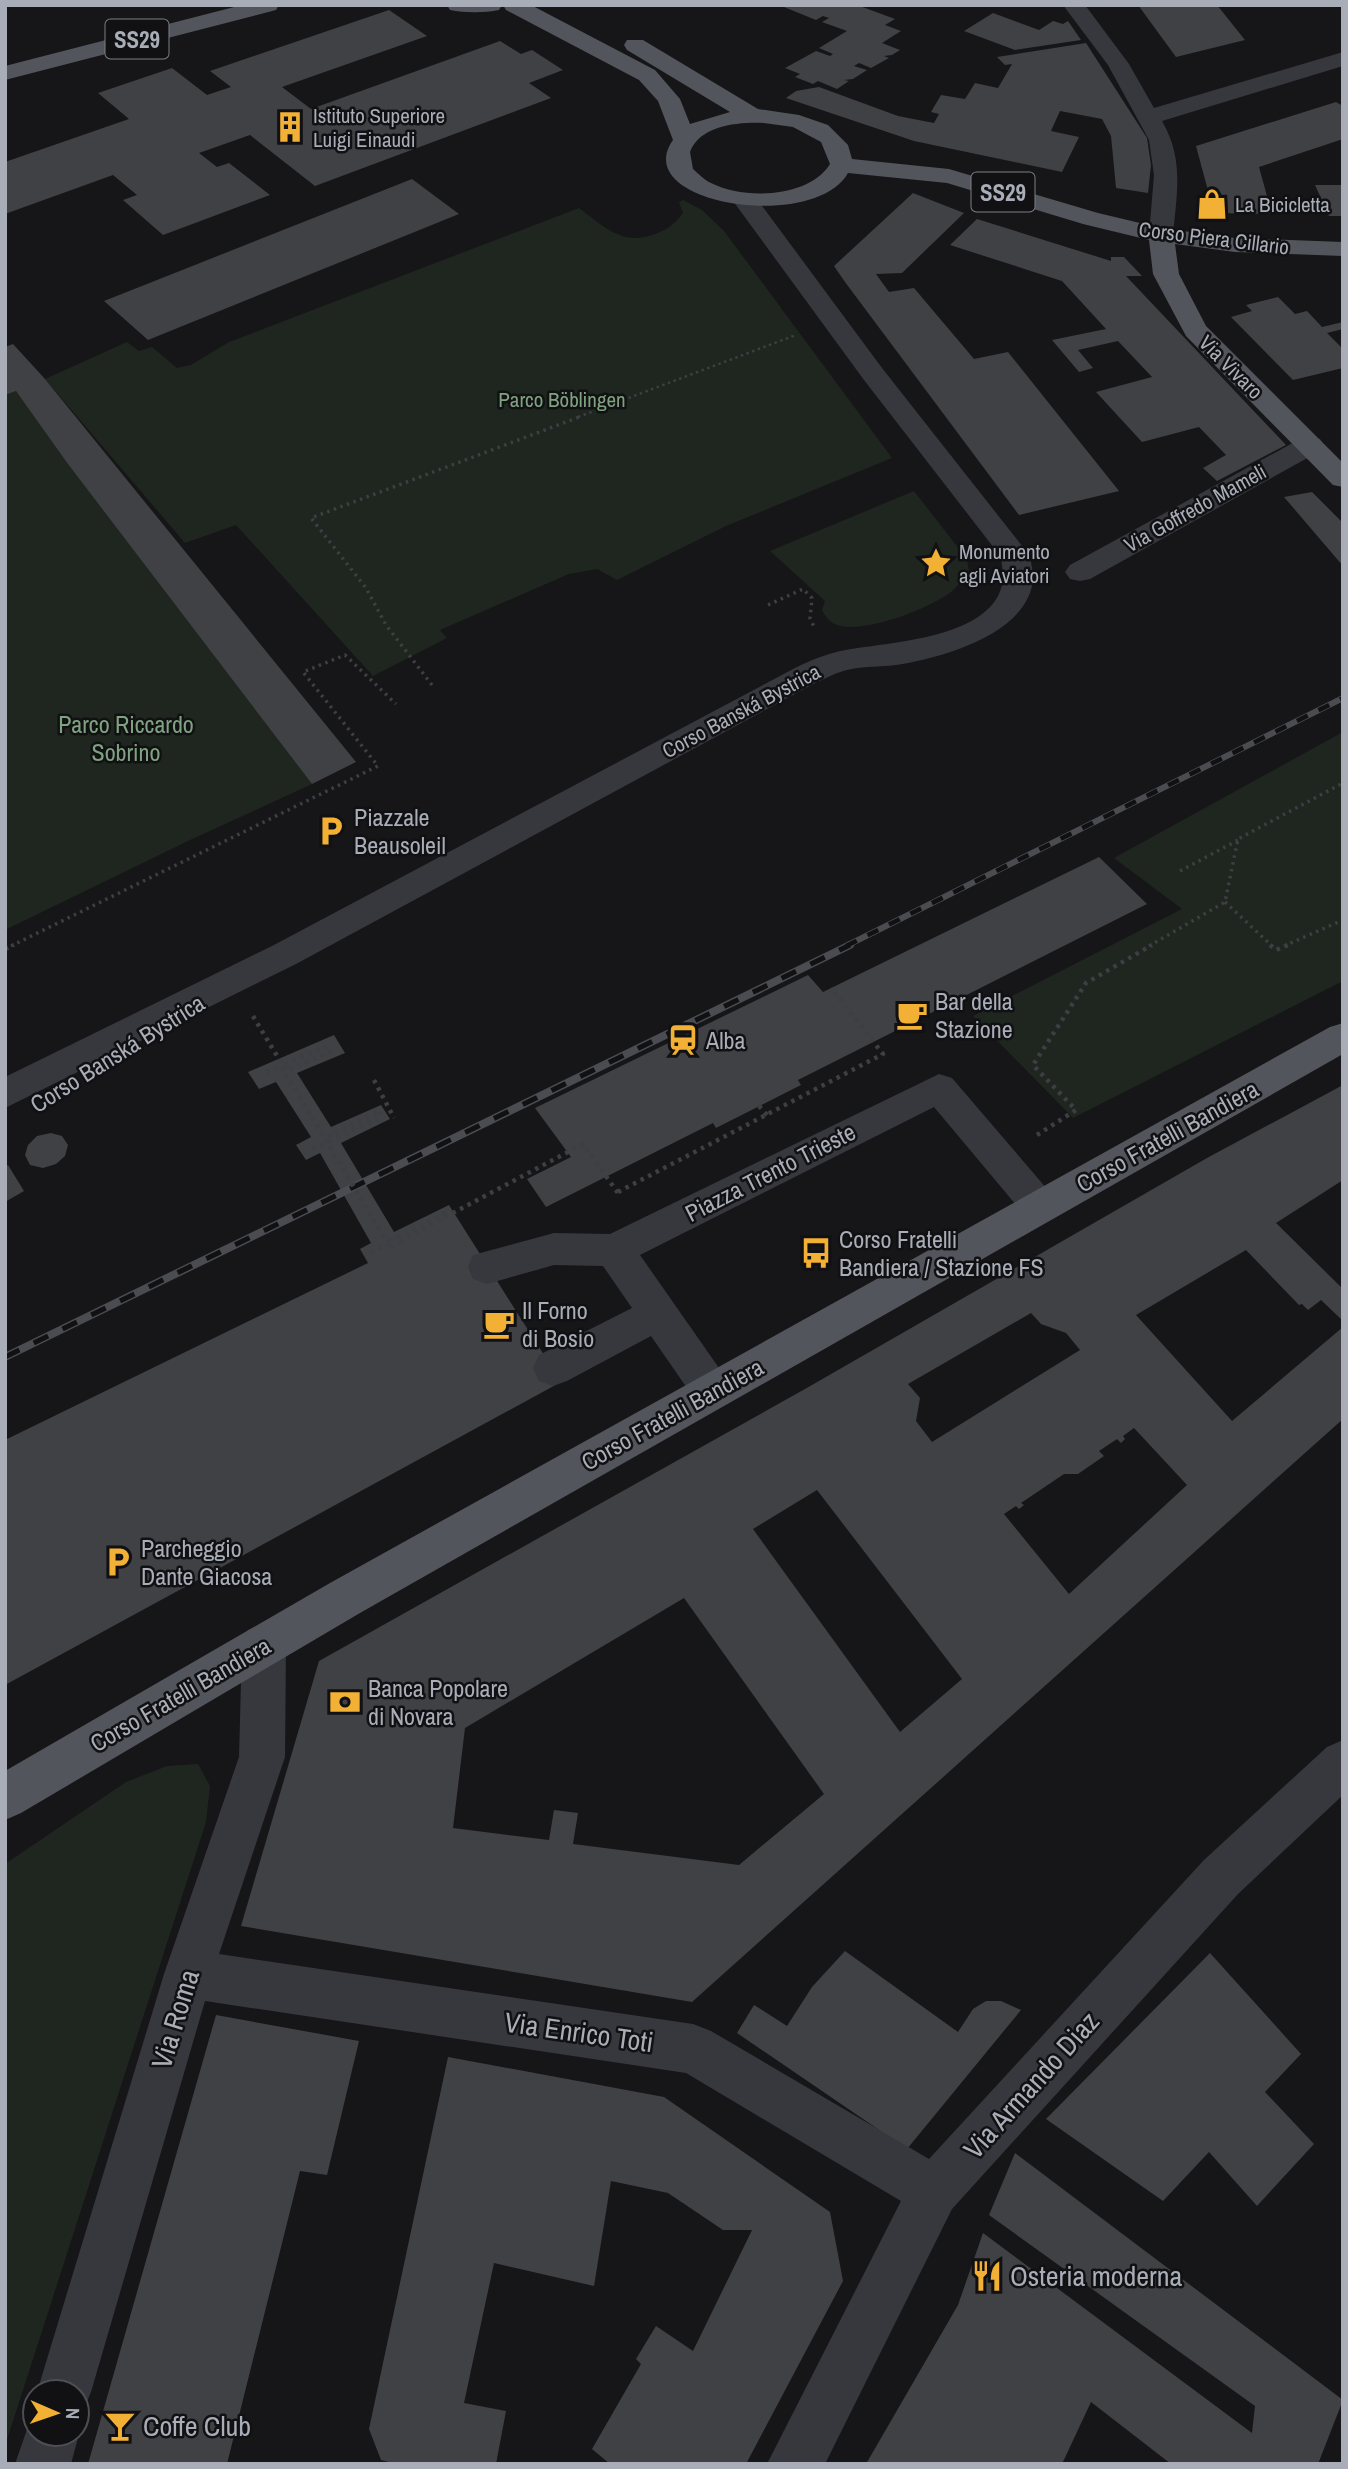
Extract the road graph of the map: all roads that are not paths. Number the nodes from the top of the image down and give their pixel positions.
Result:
1 (268, 5) edge
2 (458, 5) edge
3 (491, 5) edge
4 (514, 5) edge
5 (1074, 5) edge
6 (607, 29) dead end
7 (1343, 59) edge
8 (5, 73) edge
9 (753, 116) junction
10 (1149, 117) junction
11 (684, 140) junction
12 (842, 164) junction
13 (745, 200) junction
14 (1161, 235) junction
15 (1343, 249) edge
16 (1310, 445) junction
17 (1343, 479) edge
18 (1080, 572) dead end
19 (228, 983) junction
20 (1343, 1037) edge
21 (5, 1094) edge
22 (5, 1122) edge
23 (1040, 1207) junction
24 (614, 1250) junction
25 (487, 1267) dead end
26 (657, 1314) junction
27 (553, 1368) dead end
28 (712, 1391) junction
29 (264, 1645) junction
30 (1343, 1763) edge
31 (5, 1797) edge
32 (188, 1974) junction
33 (934, 2191) junction
34 (68, 2378) edge
35 (795, 2464) edge

1 - 8 main road, SS29
2 - 3 main road
4 - 11 main road
5 - 10 street, Via Vivaro
6 - 9 main road
7 - 10 street
9 - 11 main road
9 - 12 main road
10 - 14 street, Via Vivaro
11 - 13 main road
12 - 13 main road
12 - 14 main road, Corso Piera Cillario / SS29
13 - 19 street, Corso Banská Bystrica
14 - 15 main road, Corso Piera Cillario / SS29
14 - 16 main road, Via Vivaro
16 - 17 main road, Via Vivaro
16 - 18 street, Via Goffredo Mameli
19 - 21 street, Corso Banská Bystrica
19 - 22 street, Corso Banská Bystrica
20 - 23 main road, Corso Fratelli Bandiera
23 - 24 street, Piazza Trento Trieste
23 - 28 main road, Corso Fratelli Bandiera
24 - 25 street
24 - 26 street
26 - 27 street
26 - 28 street
28 - 29 main road, Corso Fratelli Bandiera
29 - 31 main road, Corso Fratelli Bandiera
29 - 32 street, Via Roma
30 - 33 street, Via Armando Diaz
32 - 33 street, Via Enrico Toti
32 - 34 street, Via Roma
33 - 35 street, Via Armando Diaz

